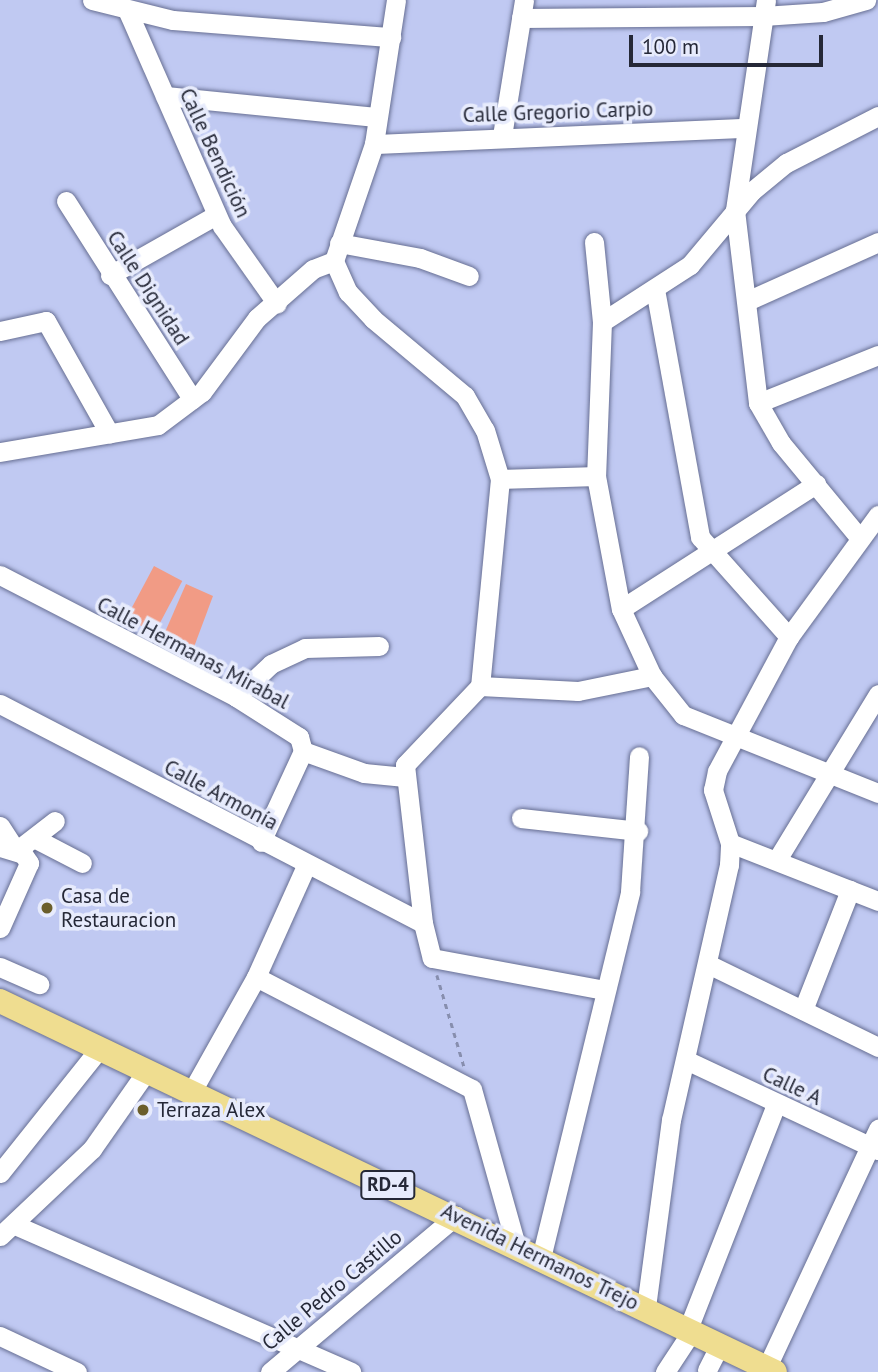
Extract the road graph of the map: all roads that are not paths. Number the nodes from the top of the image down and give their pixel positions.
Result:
1 (92, 0) edge
2 (396, 0) edge
3 (866, 0) edge
4 (764, 8) edge
5 (522, 9) edge
6 (128, 12) junction
7 (391, 37) junction
8 (165, 96) junction
9 (878, 116) edge
10 (374, 117) junction
11 (743, 128) junction
12 (502, 136) junction
13 (374, 144) junction
14 (66, 201) dead end
15 (735, 210) junction
16 (216, 215) junction
17 (594, 242) dead end
18 (878, 242) edge
19 (336, 252) junction
20 (110, 275) junction
21 (469, 276) dead end
22 (655, 289) junction
23 (747, 301) junction
24 (277, 304) junction
25 (602, 322) junction
26 (0, 331) edge
27 (878, 355) edge
28 (192, 399) junction
29 (758, 403) junction
30 (109, 433) junction
31 (0, 453) edge
32 (596, 476) junction
33 (500, 479) junction
34 (816, 484) junction
35 (878, 515) edge
36 (858, 536) junction
37 (706, 551) junction
38 (0, 575) edge
39 (621, 609) junction
40 (789, 637) junction
41 (379, 646) dead end
42 (652, 676) junction
43 (480, 686) junction
44 (878, 694) edge
45 (236, 697) junction
46 (0, 704) edge
47 (735, 738) junction
48 (303, 751) junction
49 (639, 756) dead end
50 (825, 772) junction
51 (405, 777) junction
52 (878, 793) edge
53 (521, 818) dead end
54 (55, 821) dead end
55 (0, 826) edge
56 (638, 831) junction
57 (34, 838) junction
58 (261, 842) junction
59 (730, 843) junction
60 (8, 849) edge
61 (778, 858) junction
62 (82, 863) dead end
63 (306, 866) junction
64 (850, 890) junction
65 (878, 901) edge
66 (423, 923) junction
67 (0, 928) edge
68 (710, 965) junction
69 (0, 967) edge
70 (256, 977) junction
71 (39, 984) dead end
72 (605, 990) junction
73 (0, 1001) edge
74 (803, 1010) junction
75 (878, 1047) edge
76 (99, 1049) junction
77 (688, 1061) junction
78 (146, 1072) junction
79 (191, 1093) junction
80 (776, 1105) junction
81 (876, 1141) edge
82 (0, 1173) edge
83 (456, 1216) junction
84 (7, 1230) edge
85 (516, 1246) junction
86 (541, 1258) junction
87 (646, 1307) junction
88 (690, 1330) junction
89 (0, 1336) edge
90 (720, 1344) junction
91 (300, 1348) junction
92 (771, 1369) edge
93 (708, 1371) edge
94 (77, 1372) edge
95 (270, 1372) edge
96 (351, 1372) edge
97 (665, 1372) edge

1 - 6 street
2 - 7 street
3 - 4 street
4 - 5 street
4 - 11 street
5 - 12 street
6 - 7 street
6 - 8 street, Calle Bendición
7 - 10 street
8 - 10 street
8 - 16 street, Calle Bendición
9 - 15 street
10 - 13 street
11 - 12 street, Calle Gregorio Carpio
11 - 15 street
12 - 13 street, Calle Gregorio Carpio
13 - 19 street
14 - 20 street, Calle Dignidad
15 - 22 street
15 - 23 street
16 - 20 street
16 - 24 street, Calle Bendición
17 - 25 street
18 - 23 street
19 - 21 street
19 - 24 street
19 - 33 street
20 - 28 street, Calle Dignidad
22 - 25 street
22 - 37 street
23 - 29 street
24 - 28 street
25 - 32 street
26 - 30 street
27 - 29 street
28 - 30 street
29 - 34 street
30 - 31 street
32 - 33 street
32 - 39 street
33 - 43 street
34 - 36 street
34 - 37 street
35 - 36 street
36 - 40 street
37 - 39 street
37 - 40 street
38 - 45 street, Calle Hermanas Mirabal
39 - 42 street
40 - 47 street
41 - 45 street
42 - 43 street
42 - 47 street
43 - 51 street
44 - 50 street
45 - 48 street, Calle Hermanas Mirabal
46 - 58 street, Calle Armonía
47 - 50 street
47 - 59 street
48 - 51 street
48 - 58 street
49 - 56 street
50 - 52 street
50 - 61 street
51 - 66 street
53 - 56 street
54 - 57 street
55 - 60 street
56 - 72 street
57 - 60 street
57 - 62 street
58 - 63 street, Calle Armonía
59 - 61 street
59 - 68 street
60 - 67 street
61 - 64 street
63 - 66 street, Calle Armonía
63 - 70 street
64 - 65 street
64 - 74 street
66 - 72 street
68 - 74 street
68 - 77 street
69 - 71 street
70 - 79 street
70 - 85 street
72 - 86 street
73 - 76 main road, Avenida Hermanos Trejo / RD-4
74 - 75 street
76 - 78 main road, Avenida Hermanos Trejo / RD-4
76 - 82 street
77 - 80 street, Calle A
77 - 87 street
78 - 79 main road, Avenida Hermanos Trejo / RD-4
78 - 84 street
79 - 83 main road, Avenida Hermanos Trejo / RD-4
80 - 81 street, Calle A
80 - 88 street
81 - 92 street
83 - 85 main road, Avenida Hermanos Trejo / RD-4
83 - 91 street, Calle Pedro Castillo
84 - 91 street
85 - 86 main road, Avenida Hermanos Trejo / RD-4
86 - 87 main road, Avenida Hermanos Trejo / RD-4
87 - 88 main road, Avenida Hermanos Trejo / RD-4
88 - 90 main road, Avenida Hermanos Trejo / RD-4
88 - 97 street
89 - 94 street
90 - 92 main road, Avenida Hermanos Trejo / RD-4
90 - 93 street
91 - 95 street, Calle Pedro Castillo
91 - 96 street

